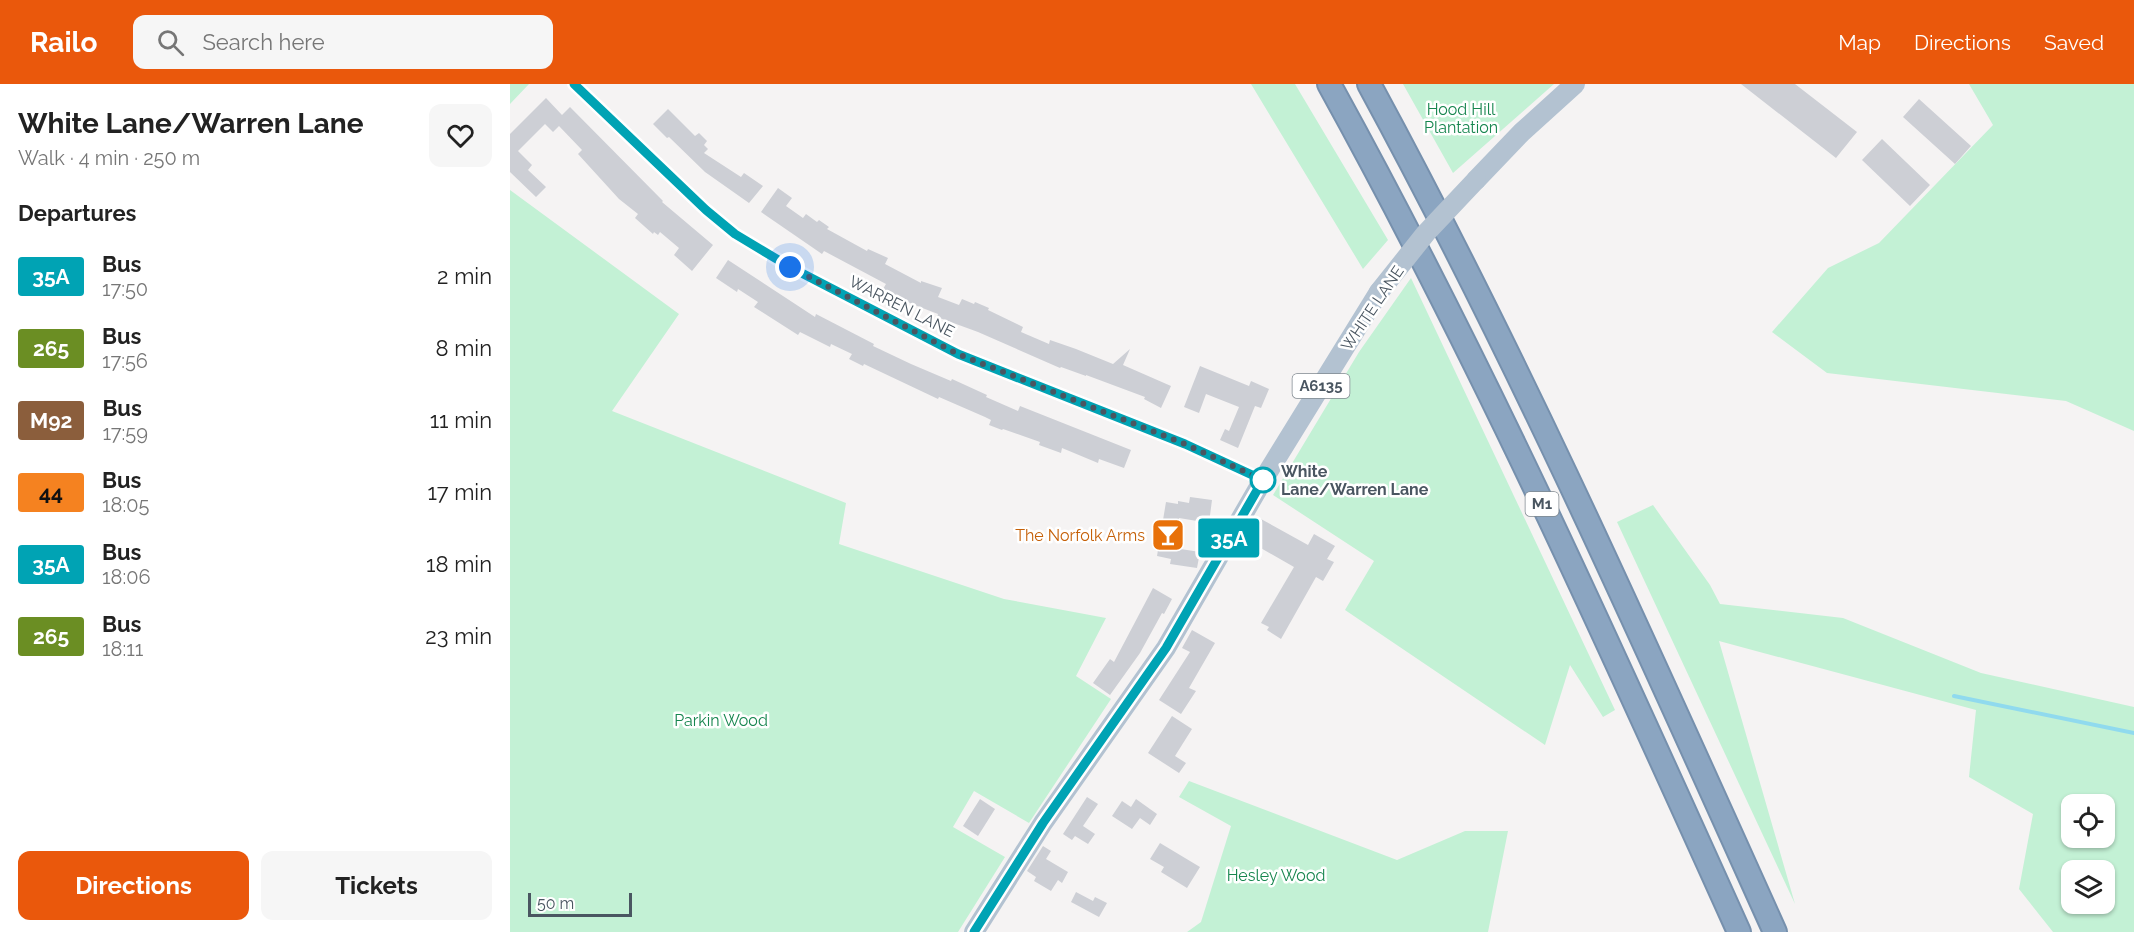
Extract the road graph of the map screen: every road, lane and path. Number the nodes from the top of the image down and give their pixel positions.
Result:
1 (574, 84) edge
2 (1329, 84) edge
3 (1369, 84) edge
4 (1575, 84) edge
5 (1263, 480) junction
6 (974, 932) edge
7 (1739, 932) edge
8 (1775, 932) edge

1 - 5 street, WARREN LANE
2 - 7 highway, M1
3 - 8 highway, M1
4 - 5 main road, WHITE LANE / A6135, bridge
5 - 6 main road, WHITE LANE / A6135

